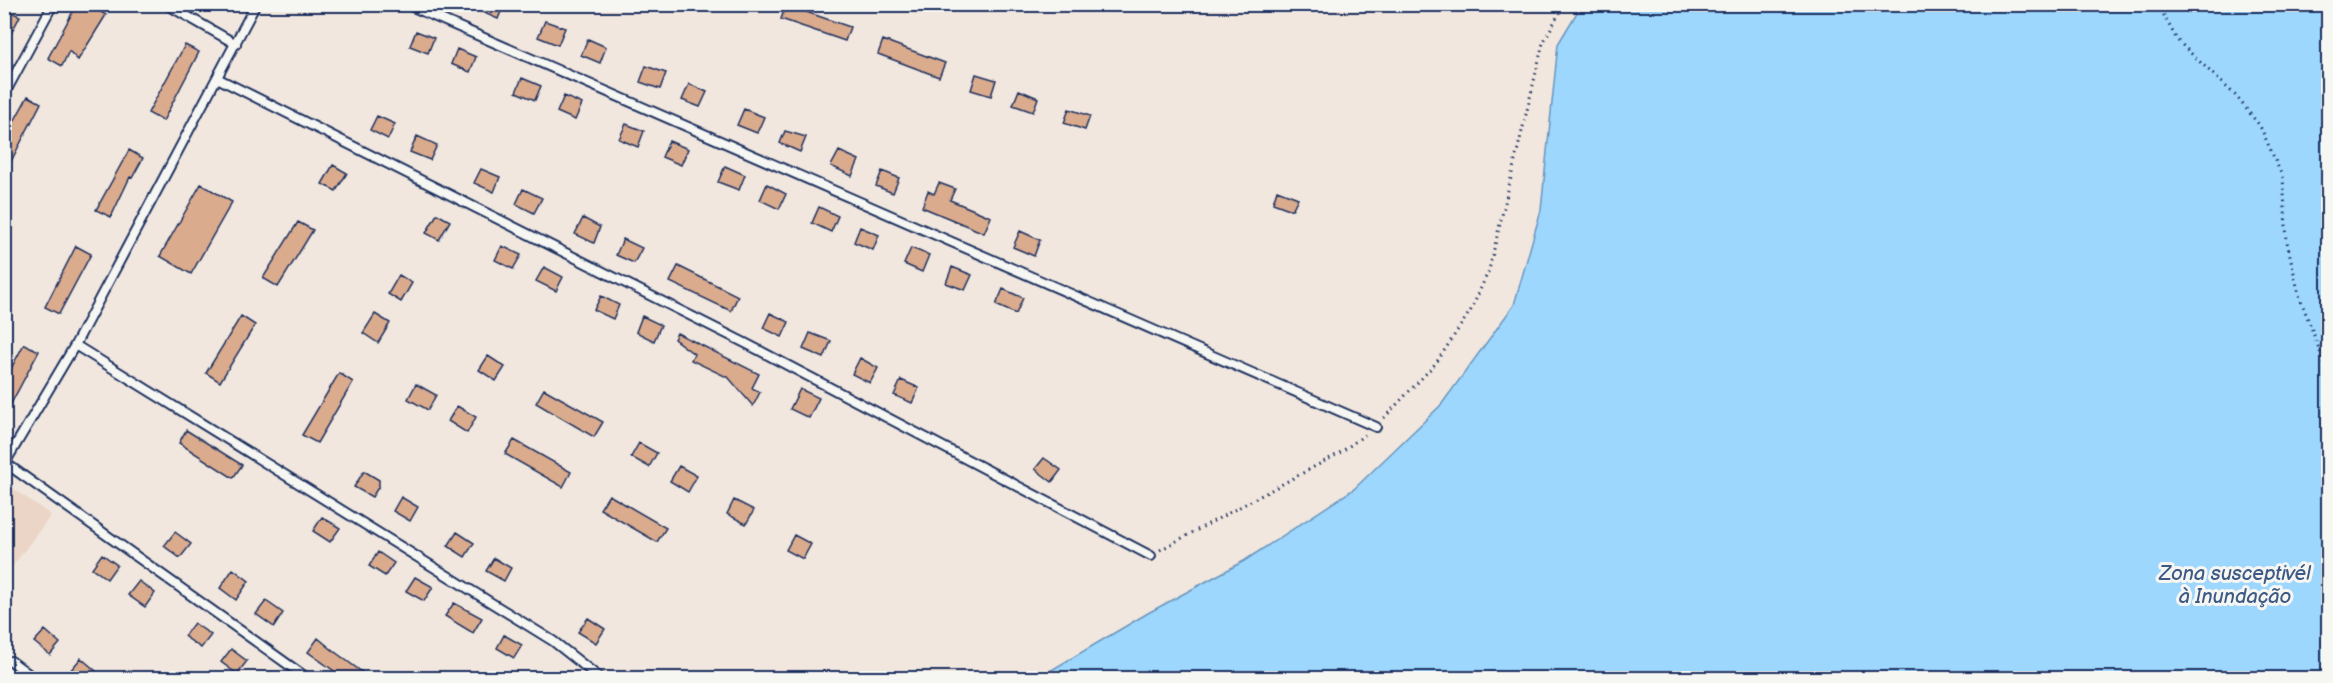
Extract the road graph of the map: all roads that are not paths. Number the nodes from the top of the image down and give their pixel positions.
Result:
1 (53, 4) edge
2 (166, 4) edge
3 (256, 4) edge
4 (406, 4) edge
5 (236, 44) junction
6 (217, 78) junction
7 (4, 95) edge
8 (75, 345) junction
9 (1376, 427) road end
10 (5, 463) edge
11 (1151, 556) road end
12 (11, 661) dead end
13 (34, 678) edge
14 (307, 678) edge
15 (600, 678) edge

1 - 7 lane
2 - 5 lane
3 - 5 lane
4 - 9 lane
5 - 6 lane
6 - 8 lane
6 - 11 lane
8 - 10 lane
8 - 15 lane
10 - 14 lane
12 - 13 lane

